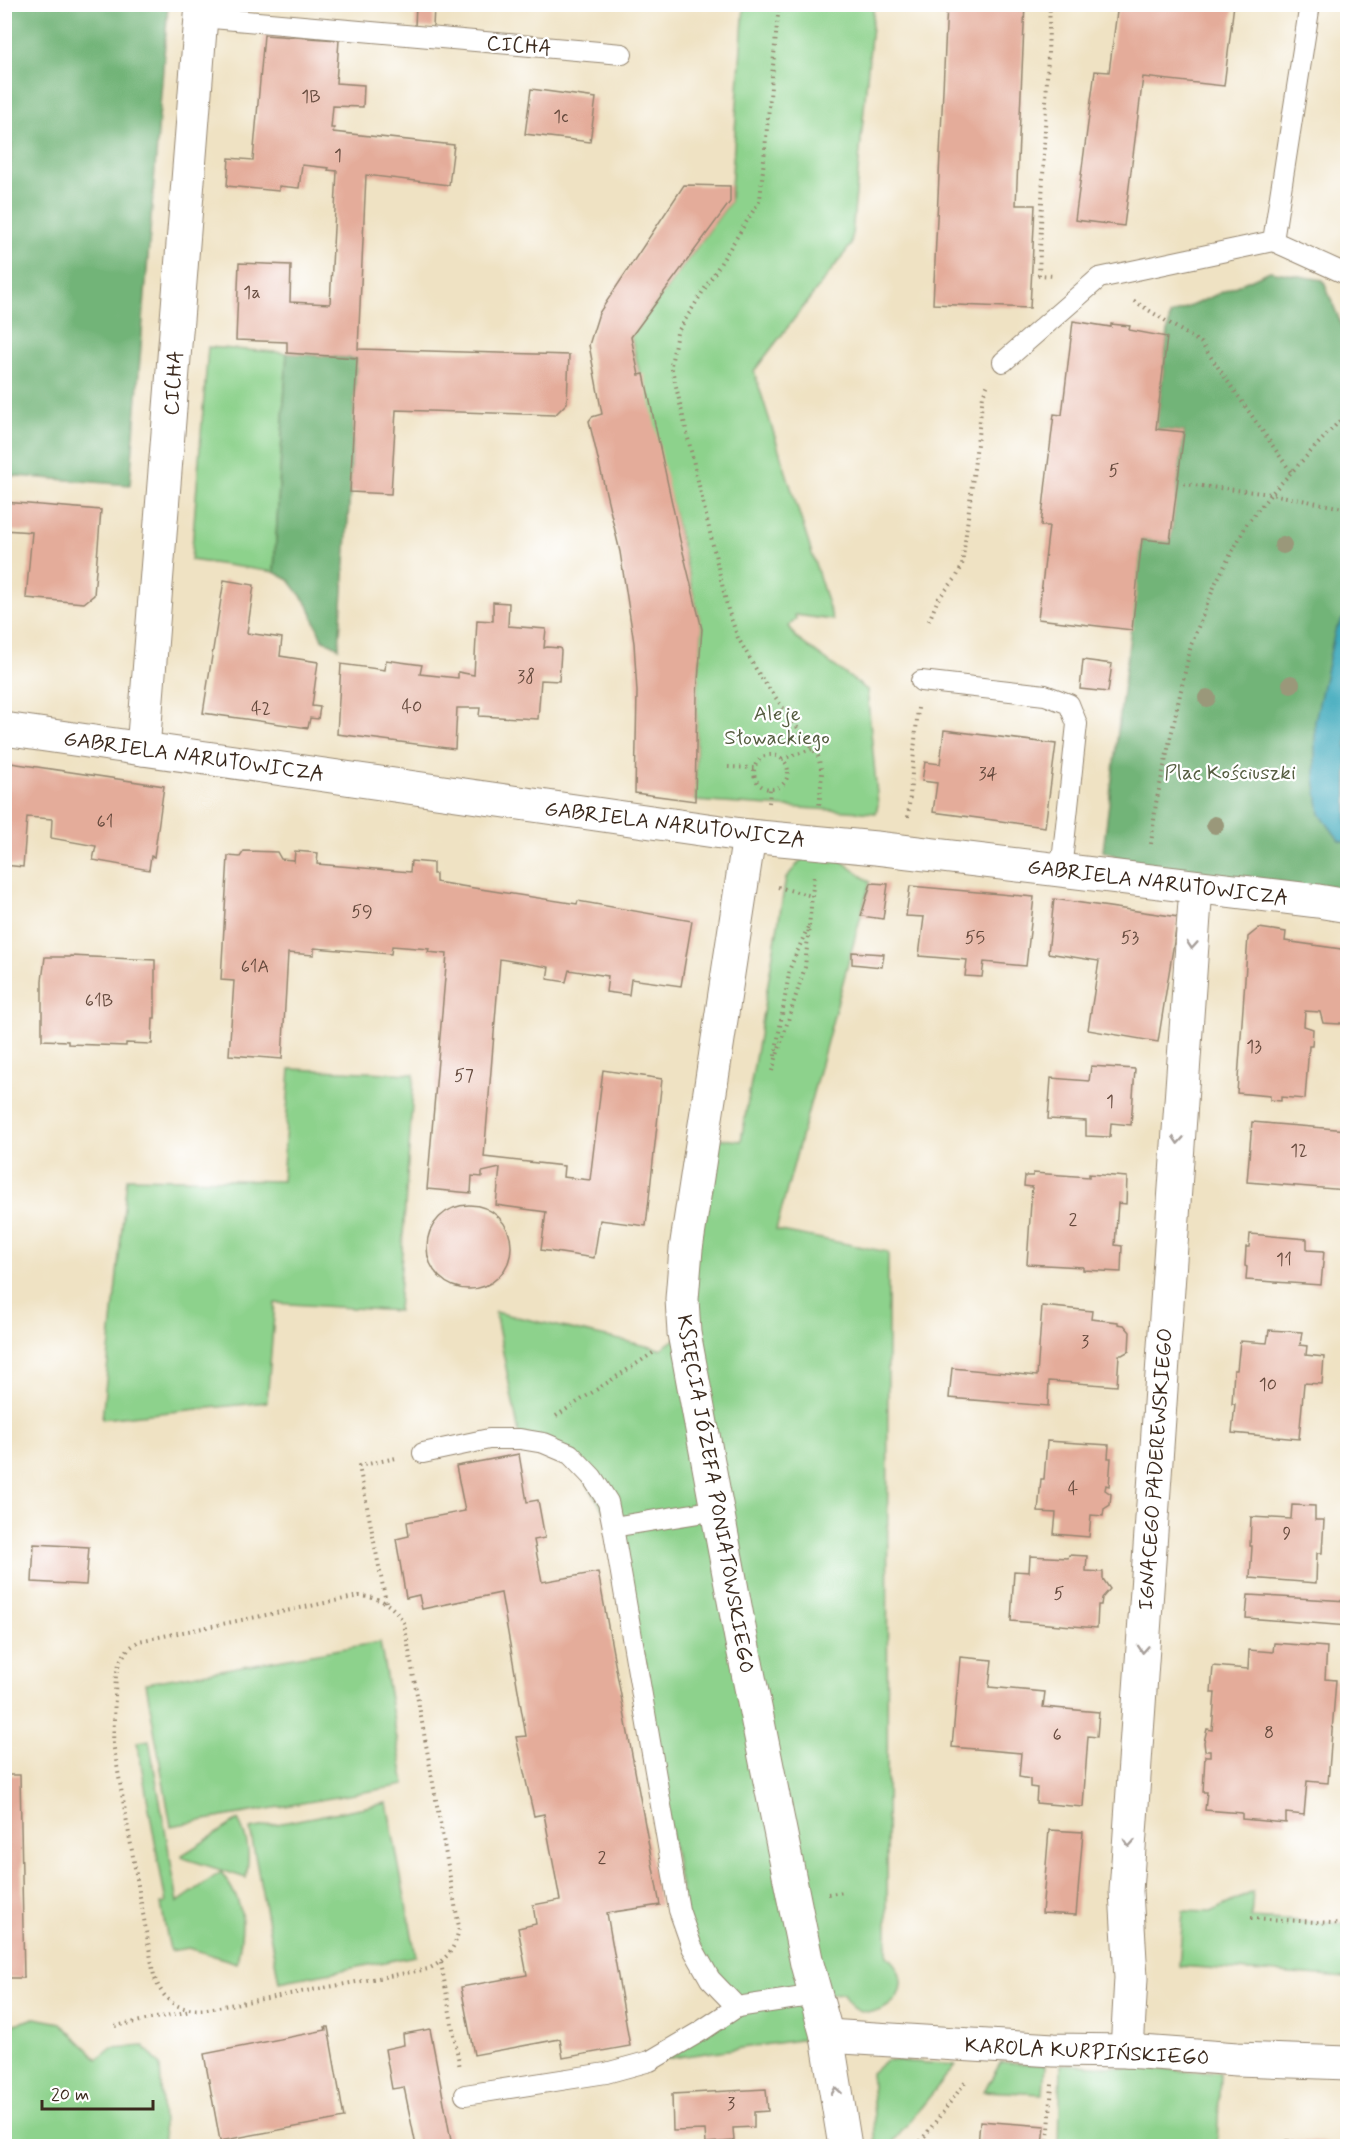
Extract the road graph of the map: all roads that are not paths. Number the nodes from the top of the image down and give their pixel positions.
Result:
1 (1310, 4) edge
2 (202, 11) edge
3 (622, 54) dead end
4 (1273, 241) junction
5 (1347, 275) edge
6 (1003, 362) road end
7 (921, 681) road end
8 (4, 729) edge
9 (143, 749) junction
10 (749, 837) junction
11 (1061, 871) junction
12 (1196, 887) junction
13 (1347, 906) edge
14 (423, 1453) road end
15 (717, 1510) junction
16 (613, 1527) junction
17 (816, 1995) junction
18 (737, 2007) junction
19 (827, 2036) junction
20 (1127, 2051) junction
21 (1347, 2063) edge
22 (465, 2095) road end
23 (845, 2146) edge

1 - 4 lane
2 - 3 lane, CICHA
2 - 9 street, CICHA
4 - 5 lane
4 - 6 lane
7 - 11 lane
8 - 9 street, GABRIELA NARUTOWICZA
9 - 10 street, GABRIELA NARUTOWICZA
10 - 11 street, GABRIELA NARUTOWICZA
10 - 15 street, KSIĘCIA JÓZEFA PONIATOWSKIEGO
11 - 12 street, GABRIELA NARUTOWICZA
12 - 13 street, GABRIELA NARUTOWICZA
12 -> 20 street, IGNACEGO PADEREWSKIEGO
14 - 16 lane
15 - 16 lane
15 - 17 street, KSIĘCIA JÓZEFA PONIATOWSKIEGO
16 - 18 lane
17 - 18 lane
17 - 19 street, KSIĘCIA JÓZEFA PONIATOWSKIEGO
18 - 22 lane
19 - 20 street, KAROLA KURPIŃSKIEGO
23 -> 19 street, KSIĘCIA JÓZEFA PONIATOWSKIEGO
20 - 21 street, KAROLA KURPIŃSKIEGO

